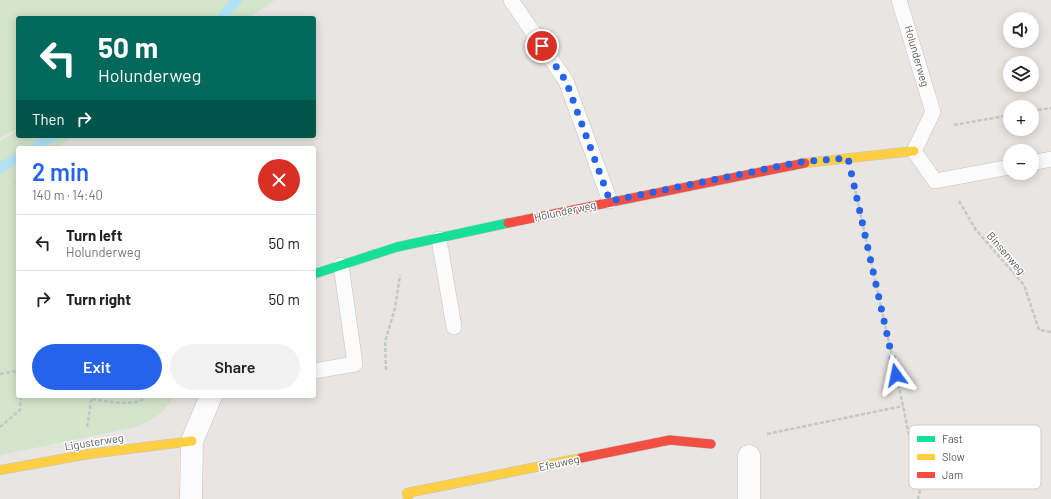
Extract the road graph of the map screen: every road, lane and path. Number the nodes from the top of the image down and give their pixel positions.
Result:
1 (511, 0) edge
2 (899, 0) edge
3 (1051, 108) edge
4 (1039, 110) edge
5 (1003, 116) edge
6 (924, 131) junction
7 (914, 151) junction
8 (848, 158) junction
9 (1051, 159) edge
10 (1039, 162) edge
11 (1003, 168) edge
12 (955, 177) junction
13 (610, 201) junction
14 (438, 239) junction
15 (397, 247) junction
16 (341, 265) junction
17 (316, 273) edge
18 (454, 326) dead end
19 (1051, 332) edge
20 (386, 370) dead end
21 (16, 371) edge
22 (316, 371) edge
23 (0, 374) edge
24 (21, 398) edge
25 (145, 398) edge
26 (210, 398) edge
27 (92, 399) dead end
28 (903, 406) junction
29 (0, 427) edge
30 (909, 436) edge
31 (192, 442) junction
32 (711, 444) dead end
33 (749, 456) joint
34 (0, 470) edge
35 (920, 489) edge
36 (408, 496) edge
37 (190, 499) edge
38 (749, 499) edge
39 (918, 499) edge

1 - 13 lane
2 - 6 lane, Holunderweg
3 - 4 path
5 - 6 path
6 - 7 lane
7 - 8 street, Holunderweg
7 - 12 lane
8 - 13 street, Holunderweg
8 - 28 path
9 - 10 lane
11 - 12 lane
12 - 19 path, Binsenweg
13 - 14 street, Holunderweg
14 - 15 street, Holunderweg
14 - 18 lane
15 - 16 street, Holunderweg
15 - 20 path
16 - 17 street, Holunderweg
16 - 22 lane
21 - 23 path
24 - 29 path
25 - 27 path
26 - 31 street
28 - 30 path
28 - 33 path
31 - 34 street, Ligusterweg
31 - 37 street
32 - 36 street, Efeuweg
33 - 38 street
35 - 39 path

